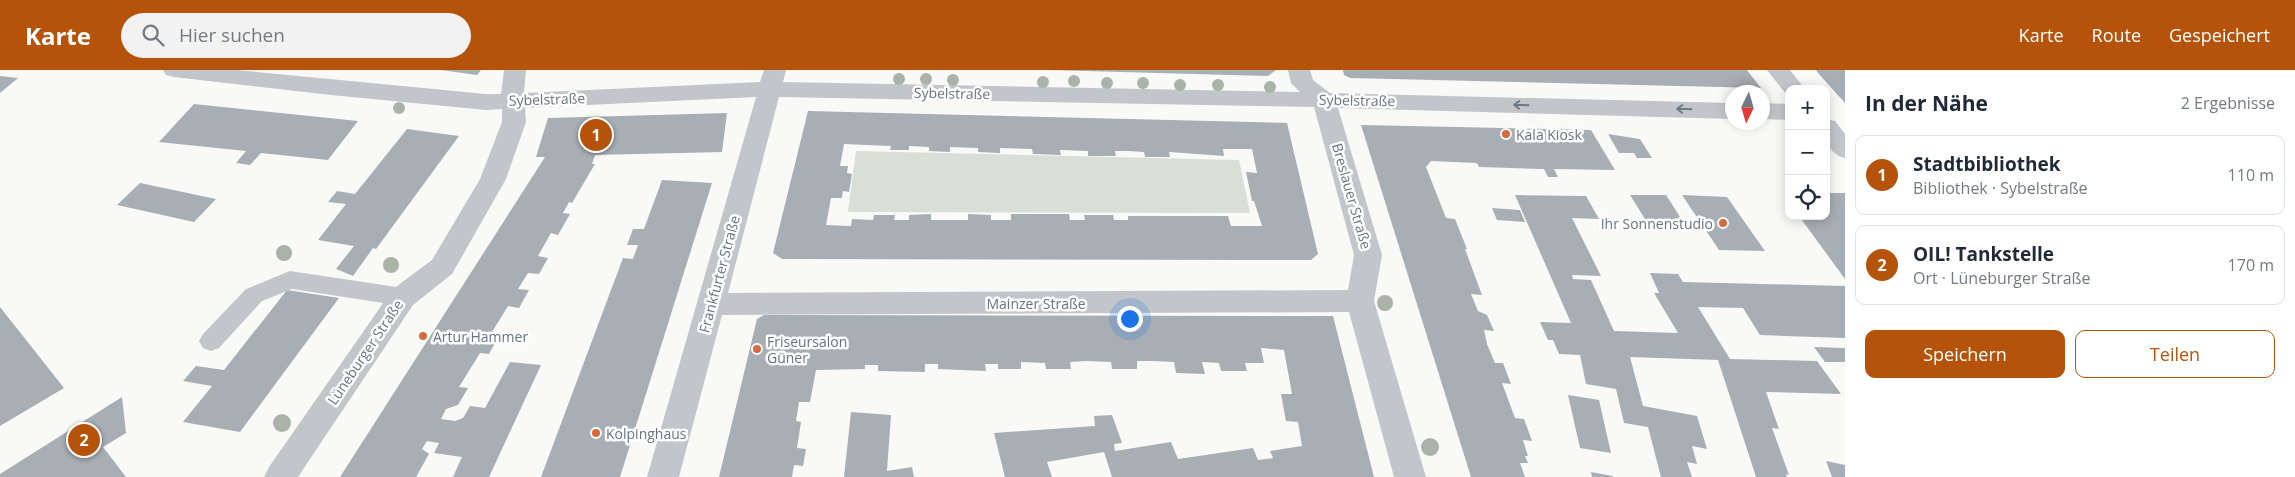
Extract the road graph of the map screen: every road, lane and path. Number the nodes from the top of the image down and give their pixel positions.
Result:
1 (174, 70) edge
2 (516, 70) edge
3 (1299, 70) edge
4 (1778, 70) edge
5 (772, 80) edge
6 (1791, 85) edge
7 (1324, 100) junction
8 (513, 101) junction
9 (1725, 110) edge
10 (1770, 112) edge
11 (1785, 112) edge
12 (1828, 130) edge
13 (1845, 150) edge
14 (403, 297) junction
15 (1360, 301) junction
16 (711, 304) junction
17 (211, 341) dead end
18 (280, 477) edge
19 (663, 477) edge
20 (1410, 477) edge

1 - 8 street, Sybelstraße
2 - 8 street, Lüneburger Straße
3 - 7 street
4 - 6 street
5 - 7 street, Sybelstraße
5 - 8 street, Sybelstraße
5 - 16 street, Frankfurter Straße
9 -> 7 street, Sybelstraße
7 - 15 street, Breslauer Straße
8 - 14 street, Lüneburger Straße
10 - 11 street
12 - 13 street
14 - 17 lane
14 - 18 street, Lüneburger Straße
15 - 16 street, Mainzer Straße
15 - 20 street, Breslauer Straße
16 - 19 street, Frankfurter Straße

